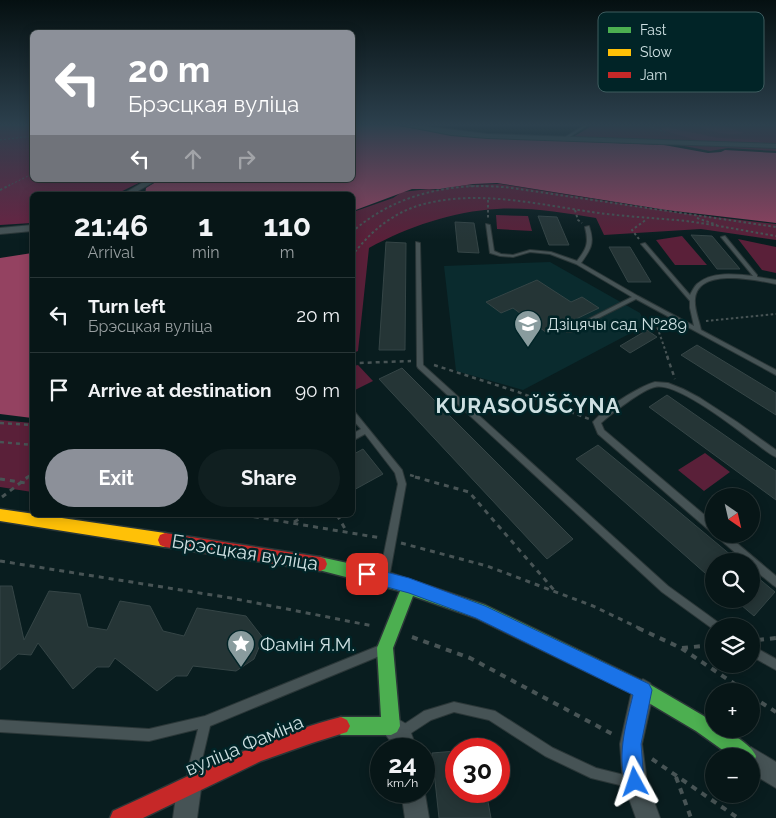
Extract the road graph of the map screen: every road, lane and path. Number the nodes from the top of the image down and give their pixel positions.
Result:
1 (30, 175) edge
2 (150, 182) edge
3 (0, 190) edge
4 (132, 192) edge
5 (488, 200) junction
6 (487, 207) dead end
7 (575, 210) junction
8 (690, 216) junction
9 (648, 218) junction
10 (578, 220) dead end
11 (488, 225) dead end
12 (587, 227) dead end
13 (776, 227) edge
14 (30, 228) edge
15 (355, 229) edge
16 (728, 229) junction
17 (632, 230) dead end
18 (0, 231) edge
19 (776, 236) edge
20 (723, 237) dead end
21 (418, 243) dead end
22 (643, 244) dead end
23 (355, 251) edge
24 (578, 263) junction
25 (756, 276) junction
26 (776, 282) edge
27 (636, 297) junction
28 (692, 300) junction
29 (776, 314) edge
30 (697, 322) junction
31 (698, 330) junction
32 (569, 331) dead end
33 (420, 360) junction
34 (355, 364) edge
35 (776, 372) edge
36 (679, 389) junction
37 (355, 417) edge
38 (597, 422) junction
39 (0, 423) edge
40 (30, 425) edge
41 (366, 430) junction
42 (355, 436) edge
43 (0, 442) edge
44 (30, 445) edge
45 (776, 454) edge
46 (399, 472) junction
47 (30, 475) edge
48 (0, 479) edge
49 (20, 482) junction
50 (30, 484) edge
51 (0, 499) edge
52 (0, 514) edge
53 (256, 517) edge
54 (303, 517) edge
55 (338, 517) edge
56 (705, 520) edge
57 (293, 523) junction
58 (348, 532) junction
59 (392, 540) junction
60 (730, 543) edge
61 (384, 578) junction
62 (776, 582) edge
63 (409, 586) junction
64 (555, 592) junction
65 (705, 618) edge
66 (776, 638) edge
67 (760, 640) edge
68 (705, 645) edge
69 (385, 648) junction
70 (681, 648) junction
71 (760, 655) edge
72 (776, 665) edge
73 (733, 683) edge
74 (643, 690) junction
75 (760, 702) edge
76 (776, 712) edge
77 (205, 722) junction
78 (0, 726) edge
79 (399, 736) edge
80 (735, 748) edge
81 (760, 765) edge
82 (776, 776) edge
83 (676, 777) dead end
84 (635, 782) junction
85 (190, 786) junction
86 (415, 803) edge
87 (120, 818) edge
88 (185, 818) edge
89 (417, 818) edge
90 (648, 818) edge
91 (691, 818) edge

1 - 3 path
2 - 4 street
5 - 6 path
5 - 7 path
5 - 23 path
7 - 9 path
7 - 10 path
8 - 13 path
8 - 15 path
8 - 16 path
9 - 16 path
9 - 17 path
11 - 24 lane
12 - 24 lane
14 - 18 street
16 - 19 path
20 - 25 lane
21 - 33 lane
22 - 28 lane
24 - 27 lane
25 - 26 lane
25 - 28 lane
27 - 31 lane
27 - 32 lane
27 - 36 path
28 - 30 lane
29 - 30 path
30 - 31 lane
31 - 35 lane
33 - 34 path
33 - 38 path
33 - 65 lane
36 - 38 lane
36 - 45 lane
37 - 41 lane
38 - 56 lane
39 - 40 path
41 - 42 lane
41 - 46 lane
43 - 44 path
46 - 59 lane
46 - 64 path
47 - 49 path
48 - 49 path
49 - 50 path
49 - 51 path
52 - 61 street, Брэсцкая вуліца
53 - 57 path
54 - 57 path
55 - 58 path
57 - 58 path
58 - 59 path
59 - 61 lane
59 - 64 path
60 - 62 lane
61 - 63 street, Брэсцкая вуліца
63 - 69 street
63 - 74 street, Брэсцкая вуліца
64 - 70 path
66 - 67 path
68 - 70 path
69 - 77 lane
69 - 79 street
70 - 73 path
71 - 72 lane
74 - 80 street, Брэсцкая вуліца
74 - 84 street
75 - 76 path
77 - 78 lane
77 - 85 lane
79 - 84 lane
79 - 85 street, вуліца Фаміна
81 - 82 street
83 - 91 path
84 - 90 street
85 - 87 street, вуліца Фаміна
85 - 88 street
86 - 89 street

